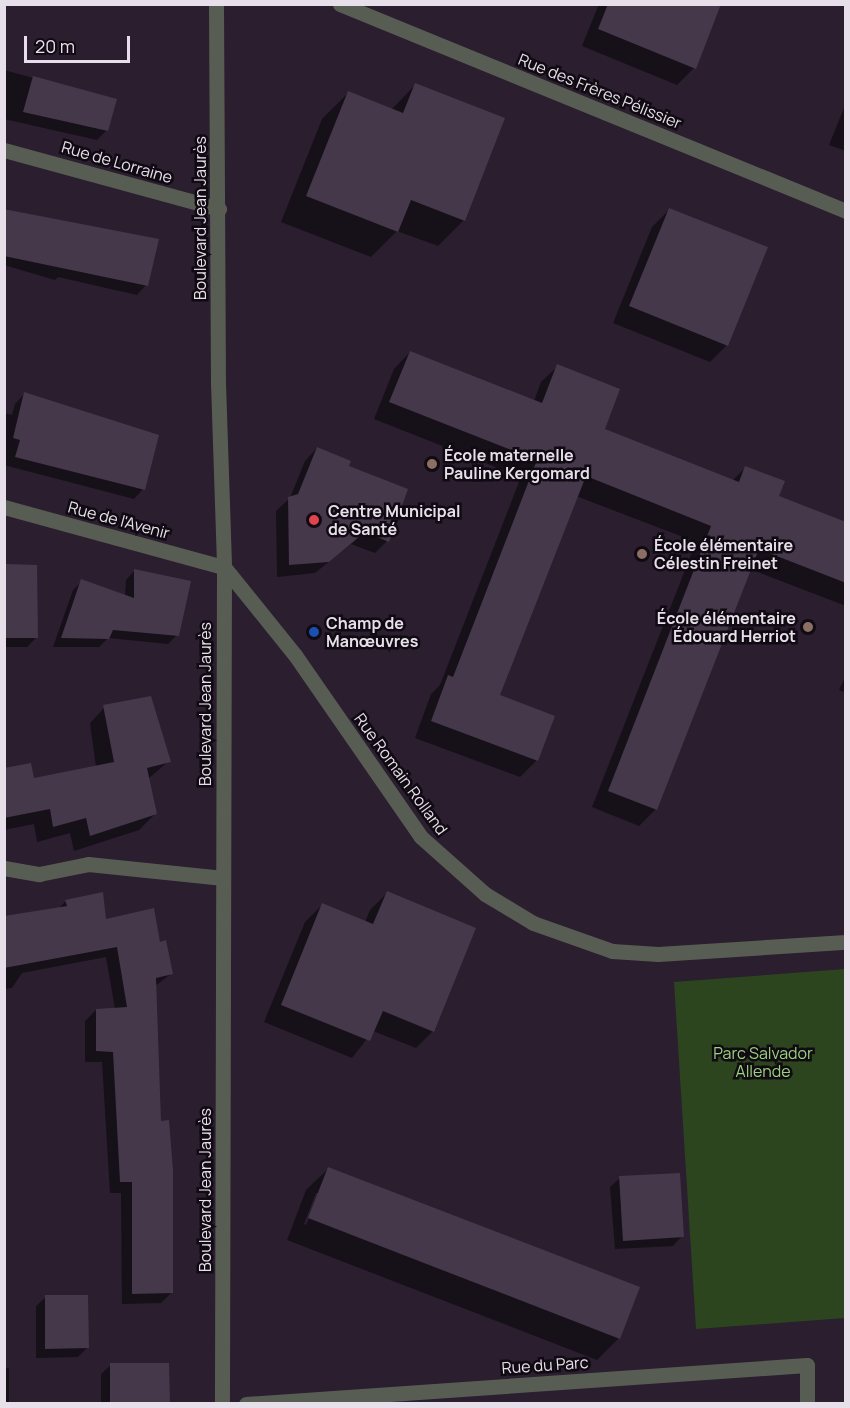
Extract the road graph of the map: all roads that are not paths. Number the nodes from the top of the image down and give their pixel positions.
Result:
1 (216, 4) edge
2 (340, 4) edge
3 (4, 150) edge
4 (219, 209) junction
5 (846, 211) edge
6 (4, 507) edge
7 (224, 567) junction
8 (4, 868) edge
9 (223, 878) junction
10 (846, 942) edge
11 (222, 1404) edge
12 (246, 1404) edge
13 (807, 1404) edge

1 - 4 street, Boulevard Jean Jaurès
2 - 5 street, Rue des Frères Pélissier
3 - 4 street, Rue de Lorraine
4 - 7 street, Boulevard Jean Jaurès
6 - 7 street, Rue de l'Avenir
7 - 9 street, Boulevard Jean Jaurès
7 - 10 street, Rue Romain Rolland
8 - 9 street
9 - 11 street, Boulevard Jean Jaurès
12 - 13 street, Rue du Parc

